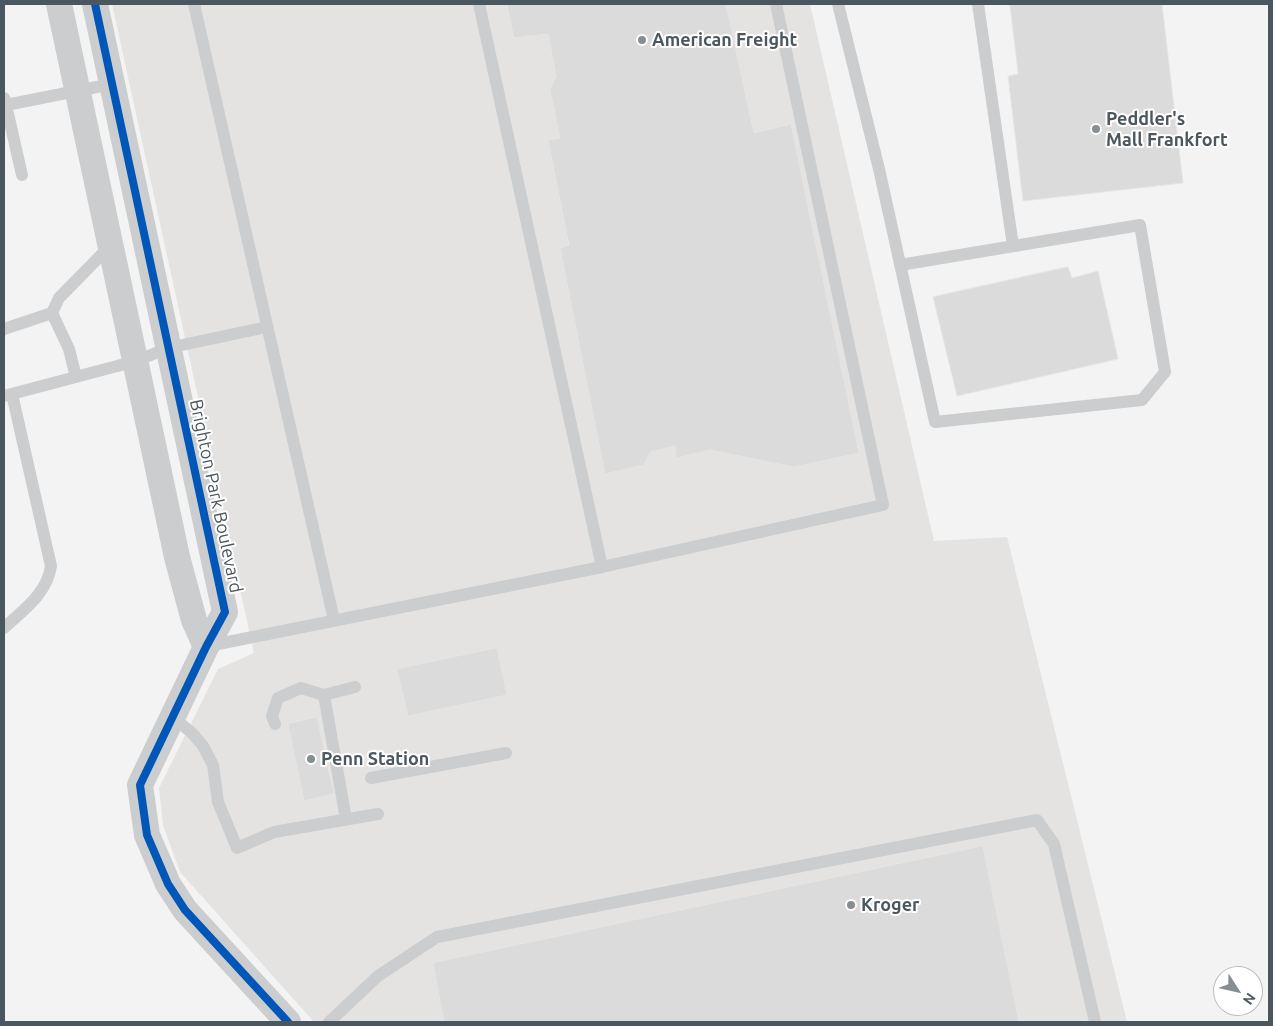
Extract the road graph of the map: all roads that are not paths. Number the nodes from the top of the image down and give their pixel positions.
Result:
1 (59, 4) edge
2 (95, 4) edge
3 (194, 4) edge
4 (478, 4) edge
5 (776, 4) edge
6 (838, 4) edge
7 (978, 4) edge
8 (112, 84) junction
9 (78, 92) junction
10 (5, 101) edge
11 (22, 175) dead end
12 (111, 245) junction
13 (1013, 246) junction
14 (900, 265) junction
15 (52, 313) junction
16 (267, 327) junction
17 (4, 329) edge
18 (168, 348) junction
19 (136, 361) junction
20 (76, 377) junction
21 (8, 395) edge
22 (602, 567) junction
23 (334, 620) junction
24 (4, 628) edge
25 (206, 647) junction
26 (355, 687) dead end
27 (324, 695) junction
28 (173, 717) junction
29 (275, 724) dead end
30 (506, 753) dead end
31 (371, 778) dead end
32 (378, 814) dead end
33 (346, 819) junction
34 (288, 1022) edge
35 (329, 1022) edge
36 (1095, 1022) edge

1 - 9 street
2 - 8 street, Brighton Park Boulevard
3 - 16 lane
4 - 22 lane
5 - 22 lane
6 - 14 lane
7 - 13 lane
8 - 9 lane
8 - 18 street, Brighton Park Boulevard
9 - 10 lane
9 - 12 street
10 - 11 lane
12 - 15 lane
12 - 19 street
13 - 14 lane
13 - 14 lane
15 - 17 lane
15 - 20 lane
16 - 18 lane
16 - 23 lane
18 - 19 lane
18 - 25 street, Brighton Park Boulevard
19 - 20 lane
19 - 25 street
20 - 21 lane
21 - 24 lane
22 - 23 lane
23 - 25 lane
25 - 28 street, Brighton Park Boulevard
26 - 27 lane
27 - 29 lane
27 - 33 lane
28 - 33 lane
28 - 34 street, Brighton Park Boulevard
30 - 31 lane
32 - 33 lane
35 - 36 lane

